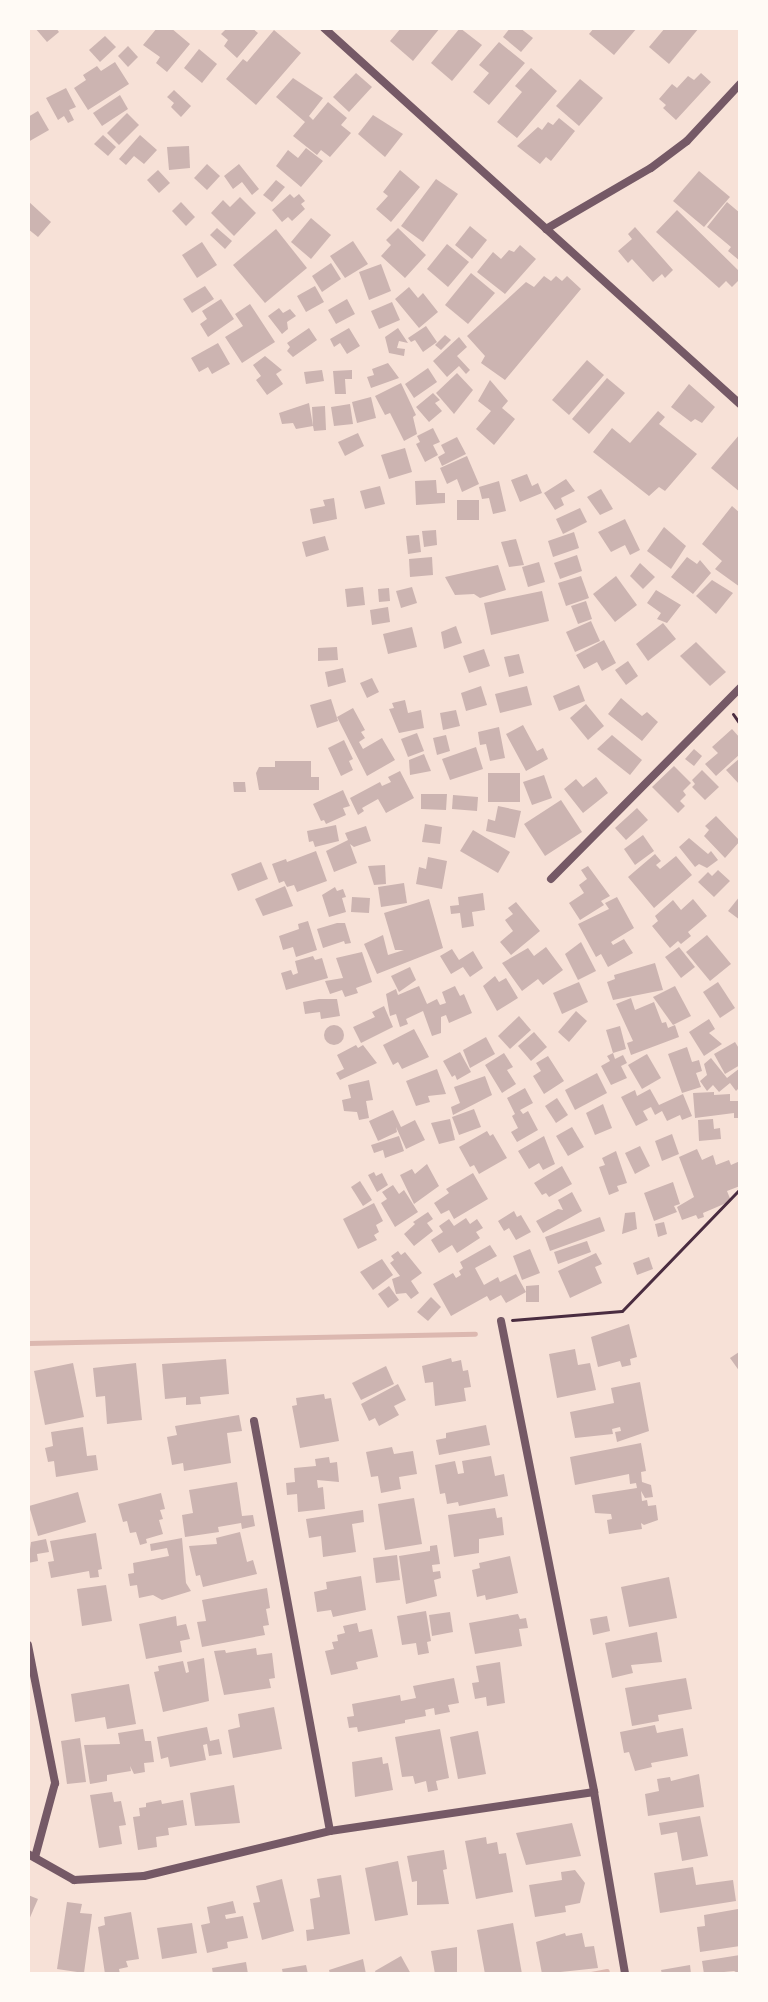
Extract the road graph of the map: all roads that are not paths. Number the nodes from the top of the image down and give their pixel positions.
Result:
1 (324, 28) edge
2 (740, 84) edge
3 (546, 229) junction
4 (740, 404) edge
5 (740, 688) edge
6 (551, 879) dead end
7 (501, 1321) road end
8 (254, 1421) dead end
9 (28, 1645) edge
10 (594, 1792) junction
11 (330, 1831) junction
12 (32, 1855) edge
13 (625, 1974) edge

1 - 3 street
2 - 3 street
3 - 4 street
5 - 6 street
7 - 10 street
8 - 11 street
9 - 12 street
10 - 11 street
10 - 13 street
11 - 12 street

